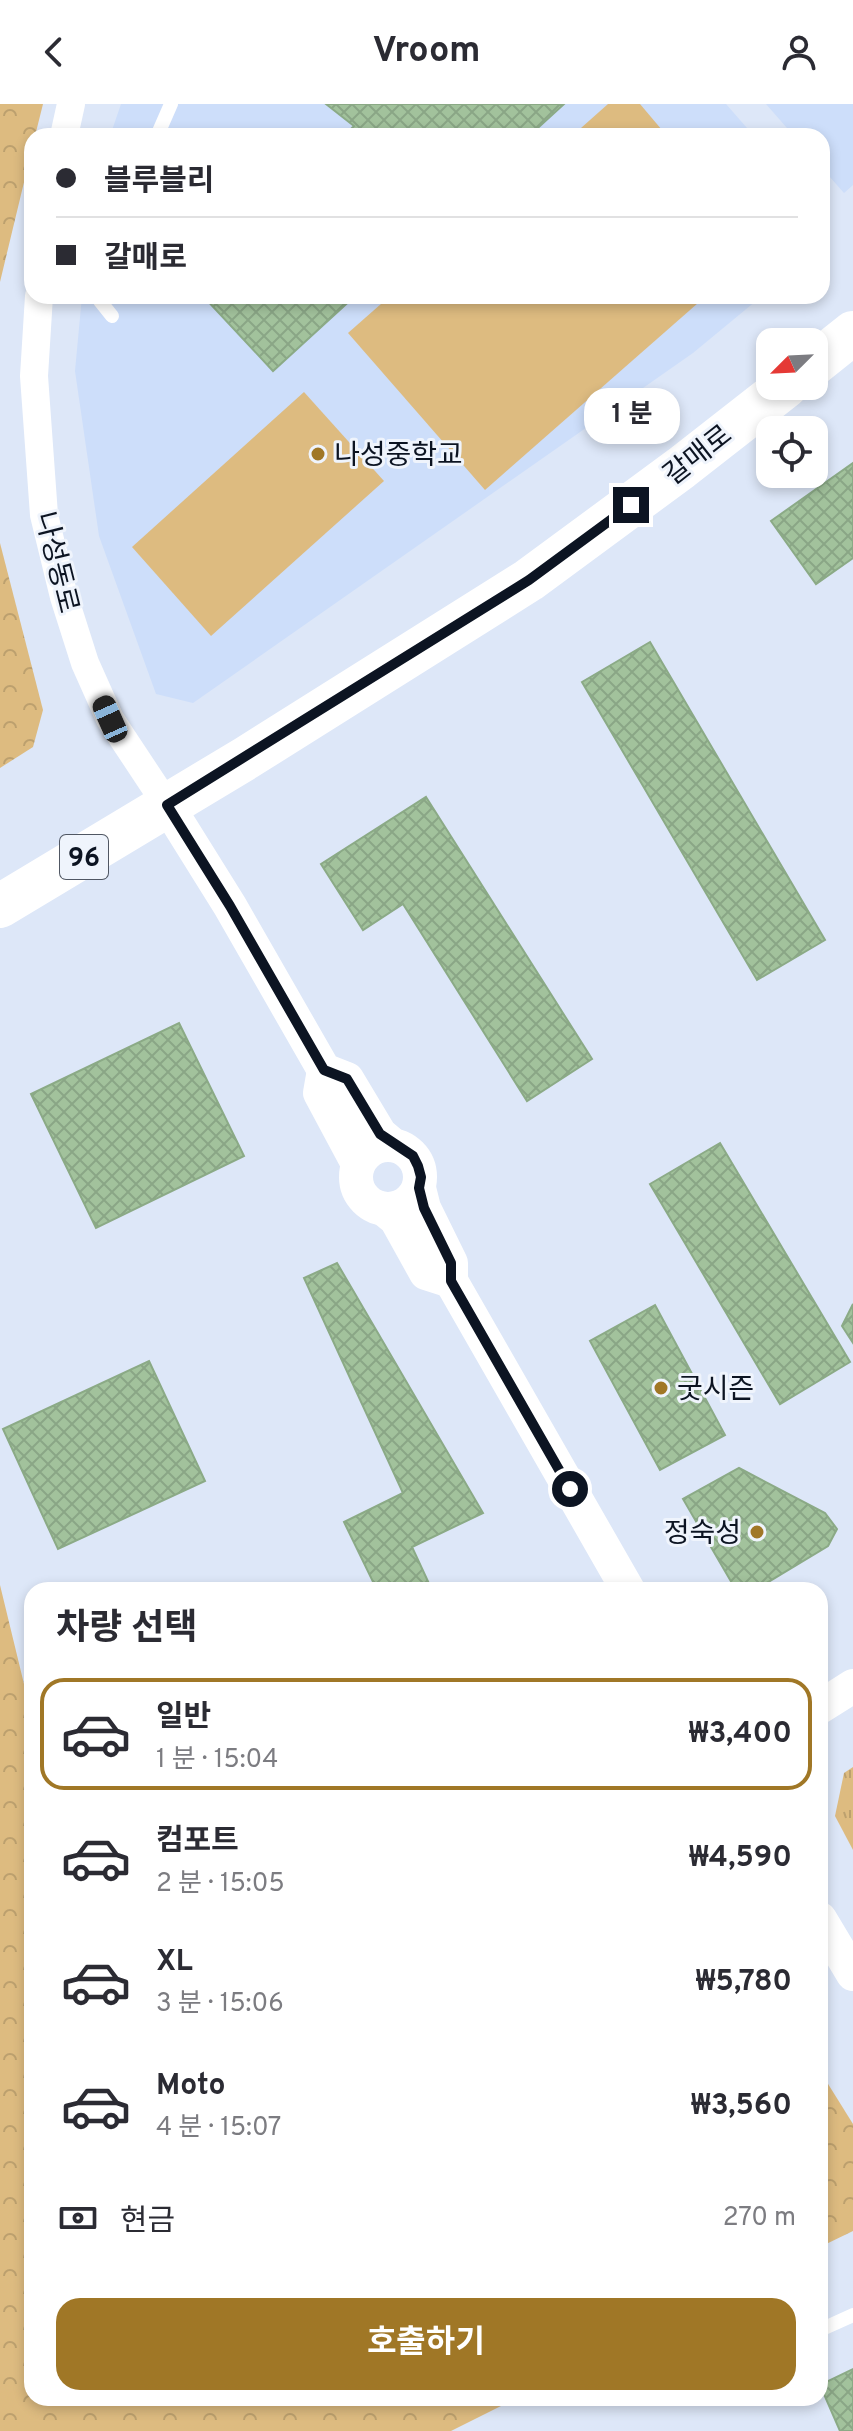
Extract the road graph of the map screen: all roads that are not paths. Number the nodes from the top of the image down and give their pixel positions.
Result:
1 (71, 104) edge
2 (171, 104) edge
3 (66, 128) edge
4 (160, 128) edge
5 (38, 304) edge
6 (102, 304) edge
7 (112, 316) dead end
8 (853, 333) edge
9 (828, 353) edge
10 (768, 400) edge
11 (167, 805) junction
12 (0, 906) edge
13 (324, 1070) junction
14 (393, 1145) junction
15 (358, 1164) junction
16 (419, 1188) junction
17 (385, 1210) junction
18 (451, 1281) junction
19 (623, 1582) edge
20 (853, 1686) edge
21 (828, 1702) edge
22 (828, 1932) edge
23 (853, 1974) edge
24 (853, 2315) edge
25 (828, 2326) edge

1 - 3 street
2 - 4 lane
5 - 11 street, 나성동로
6 - 7 lane
8 - 9 main road
10 - 11 main road, 갈매로 / 96
11 - 12 main road, 갈매로 / 96
11 - 13 street
13 - 14 street
13 - 15 street
14 - 15 street
14 - 16 street
15 - 17 street
16 - 17 street
16 - 18 street
17 - 18 street
18 - 19 street
20 - 21 street
22 - 23 street
24 - 25 lane

